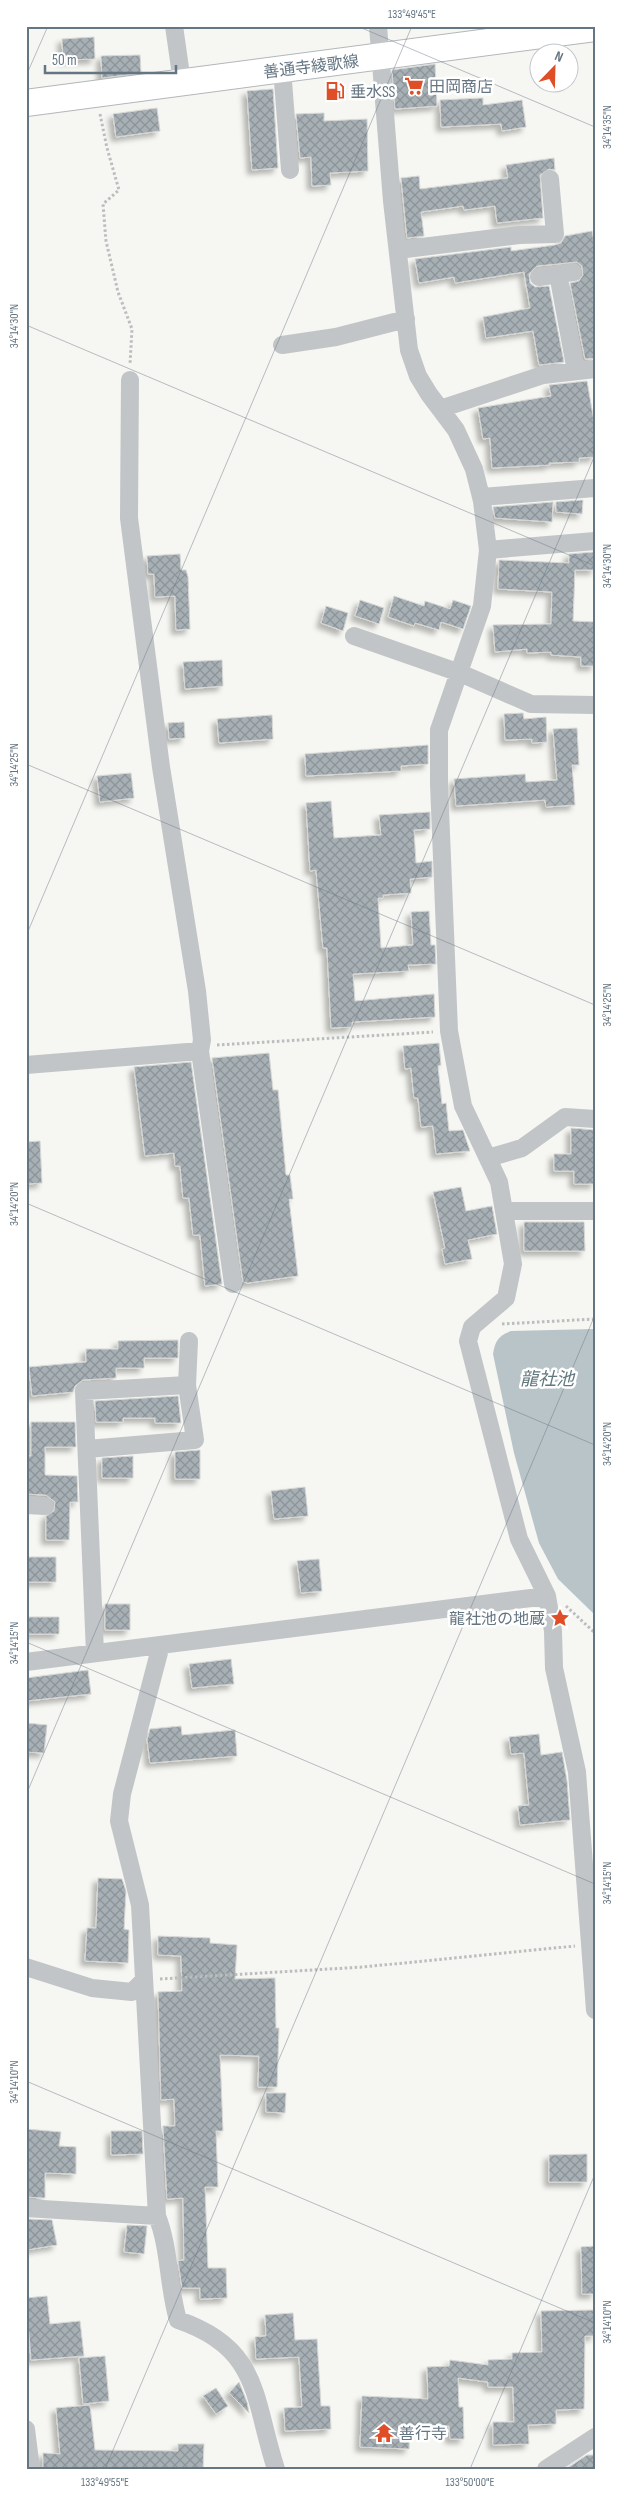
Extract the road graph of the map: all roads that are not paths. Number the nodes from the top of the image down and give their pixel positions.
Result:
1 (174, 26) edge
2 (378, 26) edge
3 (595, 28) edge
4 (546, 30) edge
5 (382, 58) junction
6 (282, 70) junction
7 (182, 82) junction
8 (26, 103) edge
9 (290, 170) dead end
10 (545, 187) dead end
11 (398, 250) junction
12 (539, 278) dead end
13 (406, 319) junction
14 (282, 345) dead end
15 (595, 369) edge
16 (576, 371) junction
17 (130, 380) road end
18 (440, 409) junction
19 (595, 488) edge
20 (481, 497) junction
21 (595, 542) edge
22 (488, 550) junction
23 (354, 636) dead end
24 (460, 673) junction
25 (595, 705) edge
26 (200, 1051) junction
27 (26, 1065) edge
28 (595, 1119) edge
29 (488, 1158) junction
30 (504, 1211) junction
31 (595, 1211) edge
32 (233, 1284) dead end
33 (189, 1341) dead end
34 (187, 1385) junction
35 (86, 1450) junction
36 (26, 1505) edge
37 (45, 1506) dead end
38 (547, 1596) junction
39 (161, 1644) junction
40 (95, 1654) junction
41 (26, 1662) edge
42 (593, 1945) edge
43 (26, 1967) edge
44 (144, 1980) junction
45 (595, 2010) edge
46 (26, 2208) edge
47 (157, 2216) junction
48 (26, 2429) edge
49 (595, 2437) edge
50 (31, 2469) edge
51 (276, 2469) edge
52 (546, 2469) edge

1 - 7 street
2 - 5 street
3 - 4 main road, 善通寺綾歌線
4 - 5 main road, 善通寺綾歌線
5 - 6 main road, 善通寺綾歌線
5 - 11 street
6 - 7 main road, 善通寺綾歌線
6 - 9 street
7 - 8 main road, 善通寺綾歌線
10 - 11 street
11 - 13 street
12 - 16 street
13 - 14 street
13 - 18 street
15 - 16 street
16 - 18 street
17 - 26 street
18 - 20 street
19 - 20 street
20 - 22 street
21 - 22 street
22 - 24 street
23 - 24 street
24 - 25 street
24 - 29 street
26 - 27 street
26 - 32 street
28 - 29 street
29 - 30 street
30 - 31 street
30 - 38 street
33 - 34 street
34 - 35 street
34 - 35 street
35 - 40 street
36 - 37 street
38 - 39 street
38 - 42 street
39 - 40 street
39 - 44 street
40 - 41 street
42 - 45 street
43 - 44 street
44 - 47 street
46 - 47 street
47 - 51 street
48 - 50 street
49 - 52 street

